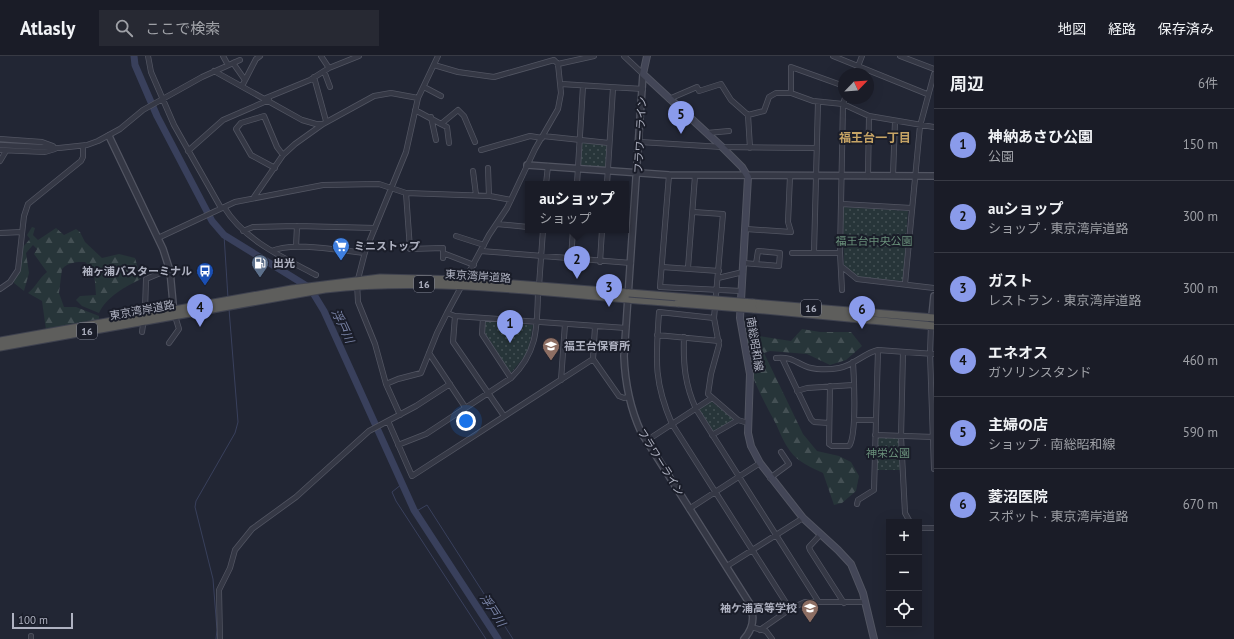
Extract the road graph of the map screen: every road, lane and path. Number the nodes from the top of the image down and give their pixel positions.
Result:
1 (148, 56) edge
2 (223, 56) edge
3 (260, 56) edge
4 (321, 56) edge
5 (359, 56) edge
6 (438, 56) edge
7 (594, 56) edge
8 (624, 56) edge
9 (647, 56) edge
10 (833, 56) edge
11 (862, 56) edge
12 (900, 56) edge
13 (255, 58) edge
14 (348, 58) edge
15 (576, 58) edge
16 (240, 60) dead end
17 (230, 64) junction
18 (558, 64) junction
19 (434, 65) junction
20 (858, 66) junction
21 (329, 68) junction
22 (934, 69) edge
23 (214, 71) junction
24 (324, 71) junction
25 (643, 74) junction
26 (934, 74) edge
27 (314, 77) junction
28 (245, 80) junction
29 (561, 84) junction
30 (838, 84) edge
31 (242, 86) junction
32 (583, 86) junction
33 (330, 87) dead end
34 (424, 87) junction
35 (613, 88) junction
36 (643, 89) junction
37 (791, 93) junction
38 (927, 94) junction
39 (441, 96) dead end
40 (418, 98) junction
41 (164, 99) junction
42 (268, 99) junction
43 (669, 99) junction
44 (818, 102) junction
45 (838, 104) edge
46 (843, 104) joint
47 (415, 110) junction
48 (748, 115) junction
49 (869, 116) junction
50 (431, 117) junction
51 (895, 121) junction
52 (325, 123) junction
53 (442, 124) junction
54 (920, 126) junction
55 (934, 127) edge
56 (729, 131) dead end
57 (707, 133) junction
58 (109, 136) junction
59 (543, 137) junction
60 (0, 139) edge
61 (436, 140) dead end
62 (580, 140) junction
63 (475, 142) dead end
64 (640, 142) junction
65 (449, 143) dead end
66 (609, 143) junction
67 (0, 145) edge
68 (83, 146) junction
69 (59, 148) junction
70 (722, 148) junction
71 (750, 148) junction
72 (816, 148) junction
73 (0, 150) edge
74 (6, 150) junction
75 (481, 150) dead end
76 (188, 151) junction
77 (283, 155) junction
78 (0, 161) edge
79 (527, 165) junction
80 (548, 166) junction
81 (275, 168) junction
82 (488, 168) dead end
83 (578, 169) junction
84 (473, 171) dead end
85 (608, 171) junction
86 (638, 173) junction
87 (669, 175) junction
88 (893, 175) junction
89 (914, 175) junction
90 (696, 176) junction
91 (790, 176) junction
92 (816, 176) junction
93 (842, 176) junction
94 (868, 176) junction
95 (934, 176) edge
96 (748, 177) junction
97 (546, 181) edge
98 (577, 181) edge
99 (607, 181) edge
100 (392, 188) junction
101 (406, 193) junction
102 (476, 195) junction
103 (489, 196) junction
104 (254, 197) junction
105 (511, 200) junction
106 (842, 204) junction
107 (222, 207) junction
108 (911, 208) junction
109 (693, 212) junction
110 (497, 224) junction
111 (297, 226) junction
112 (525, 227) edge
113 (376, 228) junction
114 (746, 229) junction
115 (243, 231) junction
116 (22, 232) junction
117 (0, 233) edge
118 (542, 233) edge
119 (573, 233) edge
120 (602, 233) edge
121 (456, 236) dead end
122 (158, 238) junction
123 (484, 245) junction
124 (296, 247) junction
125 (272, 251) junction
126 (481, 251) junction
127 (792, 252) dead end
128 (814, 252) junction
129 (365, 253) junction
130 (840, 253) junction
131 (541, 257) junction
132 (571, 259) junction
133 (600, 262) junction
134 (631, 263) junction
135 (743, 263) junction
136 (756, 264) junction
137 (474, 265) junction
138 (841, 266) junction
139 (662, 267) junction
140 (688, 268) junction
141 (170, 269) junction
142 (719, 272) junction
143 (743, 272) junction
144 (316, 275) dead end
145 (718, 278) junction
146 (357, 283) junction
147 (464, 283) junction
148 (905, 284) junction
149 (934, 288) edge
150 (0, 289) edge
151 (538, 289) junction
152 (842, 290) dead end
153 (716, 291) junction
154 (741, 291) junction
155 (629, 296) junction
156 (934, 296) edge
157 (753, 306) junction
158 (144, 310) dead end
159 (174, 312) junction
160 (447, 313) junction
161 (455, 316) junction
162 (483, 318) junction
163 (714, 318) junction
164 (933, 318) edge
165 (537, 322) junction
166 (565, 324) junction
167 (143, 325) dead end
168 (932, 326) edge
169 (595, 327) junction
170 (626, 328) junction
171 (142, 332) dead end
172 (658, 335) junction
173 (684, 337) junction
174 (0, 341) edge
175 (719, 341) junction
176 (169, 343) dead end
177 (0, 347) edge
178 (878, 350) junction
179 (903, 352) junction
180 (429, 354) junction
181 (932, 354) edge
182 (776, 358) dead end
183 (782, 358) junction
184 (593, 359) junction
185 (853, 362) junction
186 (511, 378) junction
187 (561, 380) junction
188 (386, 384) junction
189 (450, 384) junction
190 (830, 386) junction
191 (854, 386) junction
192 (797, 391) junction
193 (488, 393) junction
194 (629, 397) junction
195 (712, 398) junction
196 (465, 407) junction
197 (696, 409) junction
198 (400, 415) junction
199 (504, 416) junction
200 (738, 420) junction
201 (854, 420) junction
202 (875, 420) junction
203 (387, 422) junction
204 (748, 423) junction
205 (829, 423) junction
206 (672, 424) junction
207 (712, 435) junction
208 (875, 435) junction
209 (901, 437) junction
210 (933, 437) edge
211 (646, 441) junction
212 (398, 445) junction
213 (781, 452) dead end
214 (934, 458) edge
215 (760, 463) junction
216 (934, 470) edge
217 (739, 477) junction
218 (770, 478) junction
219 (715, 492) junction
220 (857, 504) dead end
221 (689, 508) junction
222 (803, 518) junction
223 (908, 519) edge
224 (922, 528) edge
225 (934, 528) edge
226 (776, 535) junction
227 (820, 535) junction
228 (753, 550) junction
229 (727, 566) junction
230 (818, 601) junction
231 (865, 602) junction
232 (844, 603) junction
233 (790, 609) junction
234 (751, 627) junction
235 (760, 630) junction
236 (220, 639) edge
237 (744, 639) edge
238 (772, 639) edge
239 (874, 639) edge

1 - 41 street
2 - 17 street
3 - 13 street
4 - 21 street
5 - 14 street
6 - 19 street
7 - 15 street
8 - 25 street
9 - 25 main road
10 - 20 street
11 - 20 street
12 - 22 street
13 - 28 street
14 - 21 street
15 - 18 street
16 - 17 street
17 - 23 street
17 - 28 street
18 - 19 street
18 - 29 street
19 - 34 street
20 - 38 street
21 - 24 street
23 - 31 street
23 - 41 street
24 - 27 street
24 - 33 street
25 - 36 street, フラワーライン
25 - 43 main road
26 - 38 street
27 - 42 street
27 - 52 street
28 - 31 street
29 - 32 street
29 - 59 street
30 - 37 street
31 - 42 street
32 - 35 street
32 - 62 street
34 - 39 street
34 - 40 street
35 - 36 street
35 - 66 street
36 - 64 street, フラワーライン
37 - 44 street
37 - 48 street
38 - 54 street
40 - 47 street
40 - 52 street
41 - 58 street
41 - 76 street
42 - 52 street
42 - 76 street
43 - 48 street
43 - 57 main road
44 - 45 street
44 - 72 street
46 - 49 street
46 - 93 street
47 - 50 street
47 - 100 street
48 - 71 street
49 - 51 street
49 - 94 street
50 - 53 street
50 - 61 street
51 - 54 street
51 - 88 street
52 - 77 street
53 - 63 street
53 - 65 street
54 - 55 street
54 - 89 street
56 - 57 street
57 - 70 main road
58 - 68 street
58 - 122 street
59 - 62 street
59 - 75 street
59 - 79 street
60 - 69 street
62 - 66 street
62 - 83 street
64 - 70 street
64 - 86 street, フラワーライン
66 - 85 street
67 - 69 street
68 - 69 street
68 - 116 street
69 - 74 street
70 - 71 street
70 - 96 main road
71 - 72 street
72 - 92 street
73 - 74 street
74 - 78 street
76 - 107 street
77 - 81 street
77 - 81 street
79 - 80 street
79 - 105 street
80 - 83 street
80 - 97 street
81 - 104 street
82 - 103 street
83 - 85 street
83 - 98 street
84 - 102 street
85 - 86 street
85 - 99 street
86 - 87 street
86 - 134 street, フラワーライン
87 - 90 street
87 - 139 street
88 - 89 street
88 - 94 street
89 - 95 street
89 - 108 street
90 - 96 street
90 - 109 street
91 - 92 street
91 - 96 street
91 - 114 street
92 - 93 street
92 - 128 street
93 - 94 street
93 - 106 street
96 - 114 main road, 南総昭和線
100 - 101 street
100 - 104 street
100 - 113 street
101 - 102 street
101 - 137 street
102 - 103 street
103 - 105 street
104 - 107 street
105 - 110 street
106 - 108 street
106 - 130 street
107 - 115 street
107 - 122 street
108 - 148 street
109 - 140 street
109 - 142 street
110 - 112 street
110 - 123 street
111 - 113 street
111 - 115 street
111 - 124 street
113 - 129 street
114 - 135 main road, 南総昭和線
115 - 125 street
116 - 117 street
116 - 150 street
118 - 131 street
119 - 132 street
120 - 133 street
121 - 123 street
122 - 141 street
123 - 126 street
124 - 125 street
124 - 129 street
125 - 144 street
126 - 131 street
126 - 137 street
127 - 128 street
128 - 130 street
129 - 146 street
130 - 138 street
131 - 132 street
131 - 151 street
132 - 133 street
133 - 134 street
134 - 155 street, フラワーライン
135 - 136 street
135 - 143 main road, 南総昭和線
136 - 136 street
137 - 147 street
138 - 148 street
138 - 152 street
139 - 140 street
139 - 153 street
140 - 142 street
141 - 158 street
141 - 159 street
142 - 145 street
143 - 145 street
143 - 154 main road, 南総昭和線
145 - 153 street
146 - 147 highway, 東京湾岸道路 / 16
146 - 159 highway, 東京湾岸道路 / 16
146 - 188 street
147 - 151 highway, 東京湾岸道路 / 16
147 - 160 street
148 - 149 street
151 - 155 highway, 東京湾岸道路 / 16
151 - 165 street
153 - 154 street
153 - 163 street
154 - 204 main road, 南総昭和線
155 - 157 highway, 東京湾岸道路 / 16, bridge
155 - 170 street, フラワーライン
156 - 164 street
157 - 164 highway, 東京湾岸道路 / 16
157 - 168 highway, 東京湾岸道路 / 16
159 - 174 highway, 東京湾岸道路 / 16
159 - 176 street
159 - 177 highway, 東京湾岸道路 / 16
160 - 161 street
160 - 180 street
161 - 162 street
161 - 193 street
162 - 165 street
162 - 186 street
163 - 172 street
163 - 175 street
164 - 168 street
165 - 166 street
165 - 186 street
166 - 169 street
166 - 187 street
167 - 171 street
168 - 181 street
169 - 170 street
169 - 184 street
170 - 194 street, フラワーライン
172 - 173 street
172 - 206 street
173 - 175 street
173 - 197 street
175 - 195 street
178 - 179 street
178 - 185 street
178 - 202 street
179 - 181 street
179 - 209 street
180 - 188 street
180 - 189 street
181 - 210 street
182 - 183 street
183 - 185 street
183 - 192 street
184 - 187 street
184 - 194 street
185 - 191 street
186 - 193 street
187 - 199 street
188 - 198 street
189 - 196 street
189 - 198 street
190 - 191 street
190 - 192 street
190 - 205 street
191 - 201 street
192 - 205 street
193 - 196 street
193 - 199 street
194 - 211 street, フラワーライン
195 - 197 street
195 - 200 street
196 - 212 street
197 - 206 street
197 - 207 street
198 - 203 street
199 - 212 street
200 - 204 street
200 - 207 street
201 - 202 street
201 - 205 street
202 - 208 street
203 - 212 street
203 - 236 street
204 - 215 main road, 南総昭和線
206 - 211 street
206 - 219 street
207 - 217 street
208 - 209 street
208 - 220 street
209 - 210 street
209 - 223 street
210 - 214 street
211 - 221 street, フラワーライン
213 - 218 street
214 - 216 street
215 - 217 street
215 - 218 main road, 南総昭和線
217 - 219 street
217 - 226 street
218 - 222 main road, 南総昭和線
219 - 221 street
219 - 228 street
221 - 229 street, フラワーライン
222 - 226 street
222 - 227 main road, 南総昭和線
224 - 225 street
226 - 228 street
226 - 230 street
227 - 231 main road, 南総昭和線
227 - 232 street
228 - 229 street
228 - 233 street
229 - 234 street, フラワーライン
230 - 232 street
230 - 233 street
231 - 232 street
231 - 239 main road, 南総昭和線
233 - 235 street
234 - 235 street
234 - 237 street
235 - 238 street

